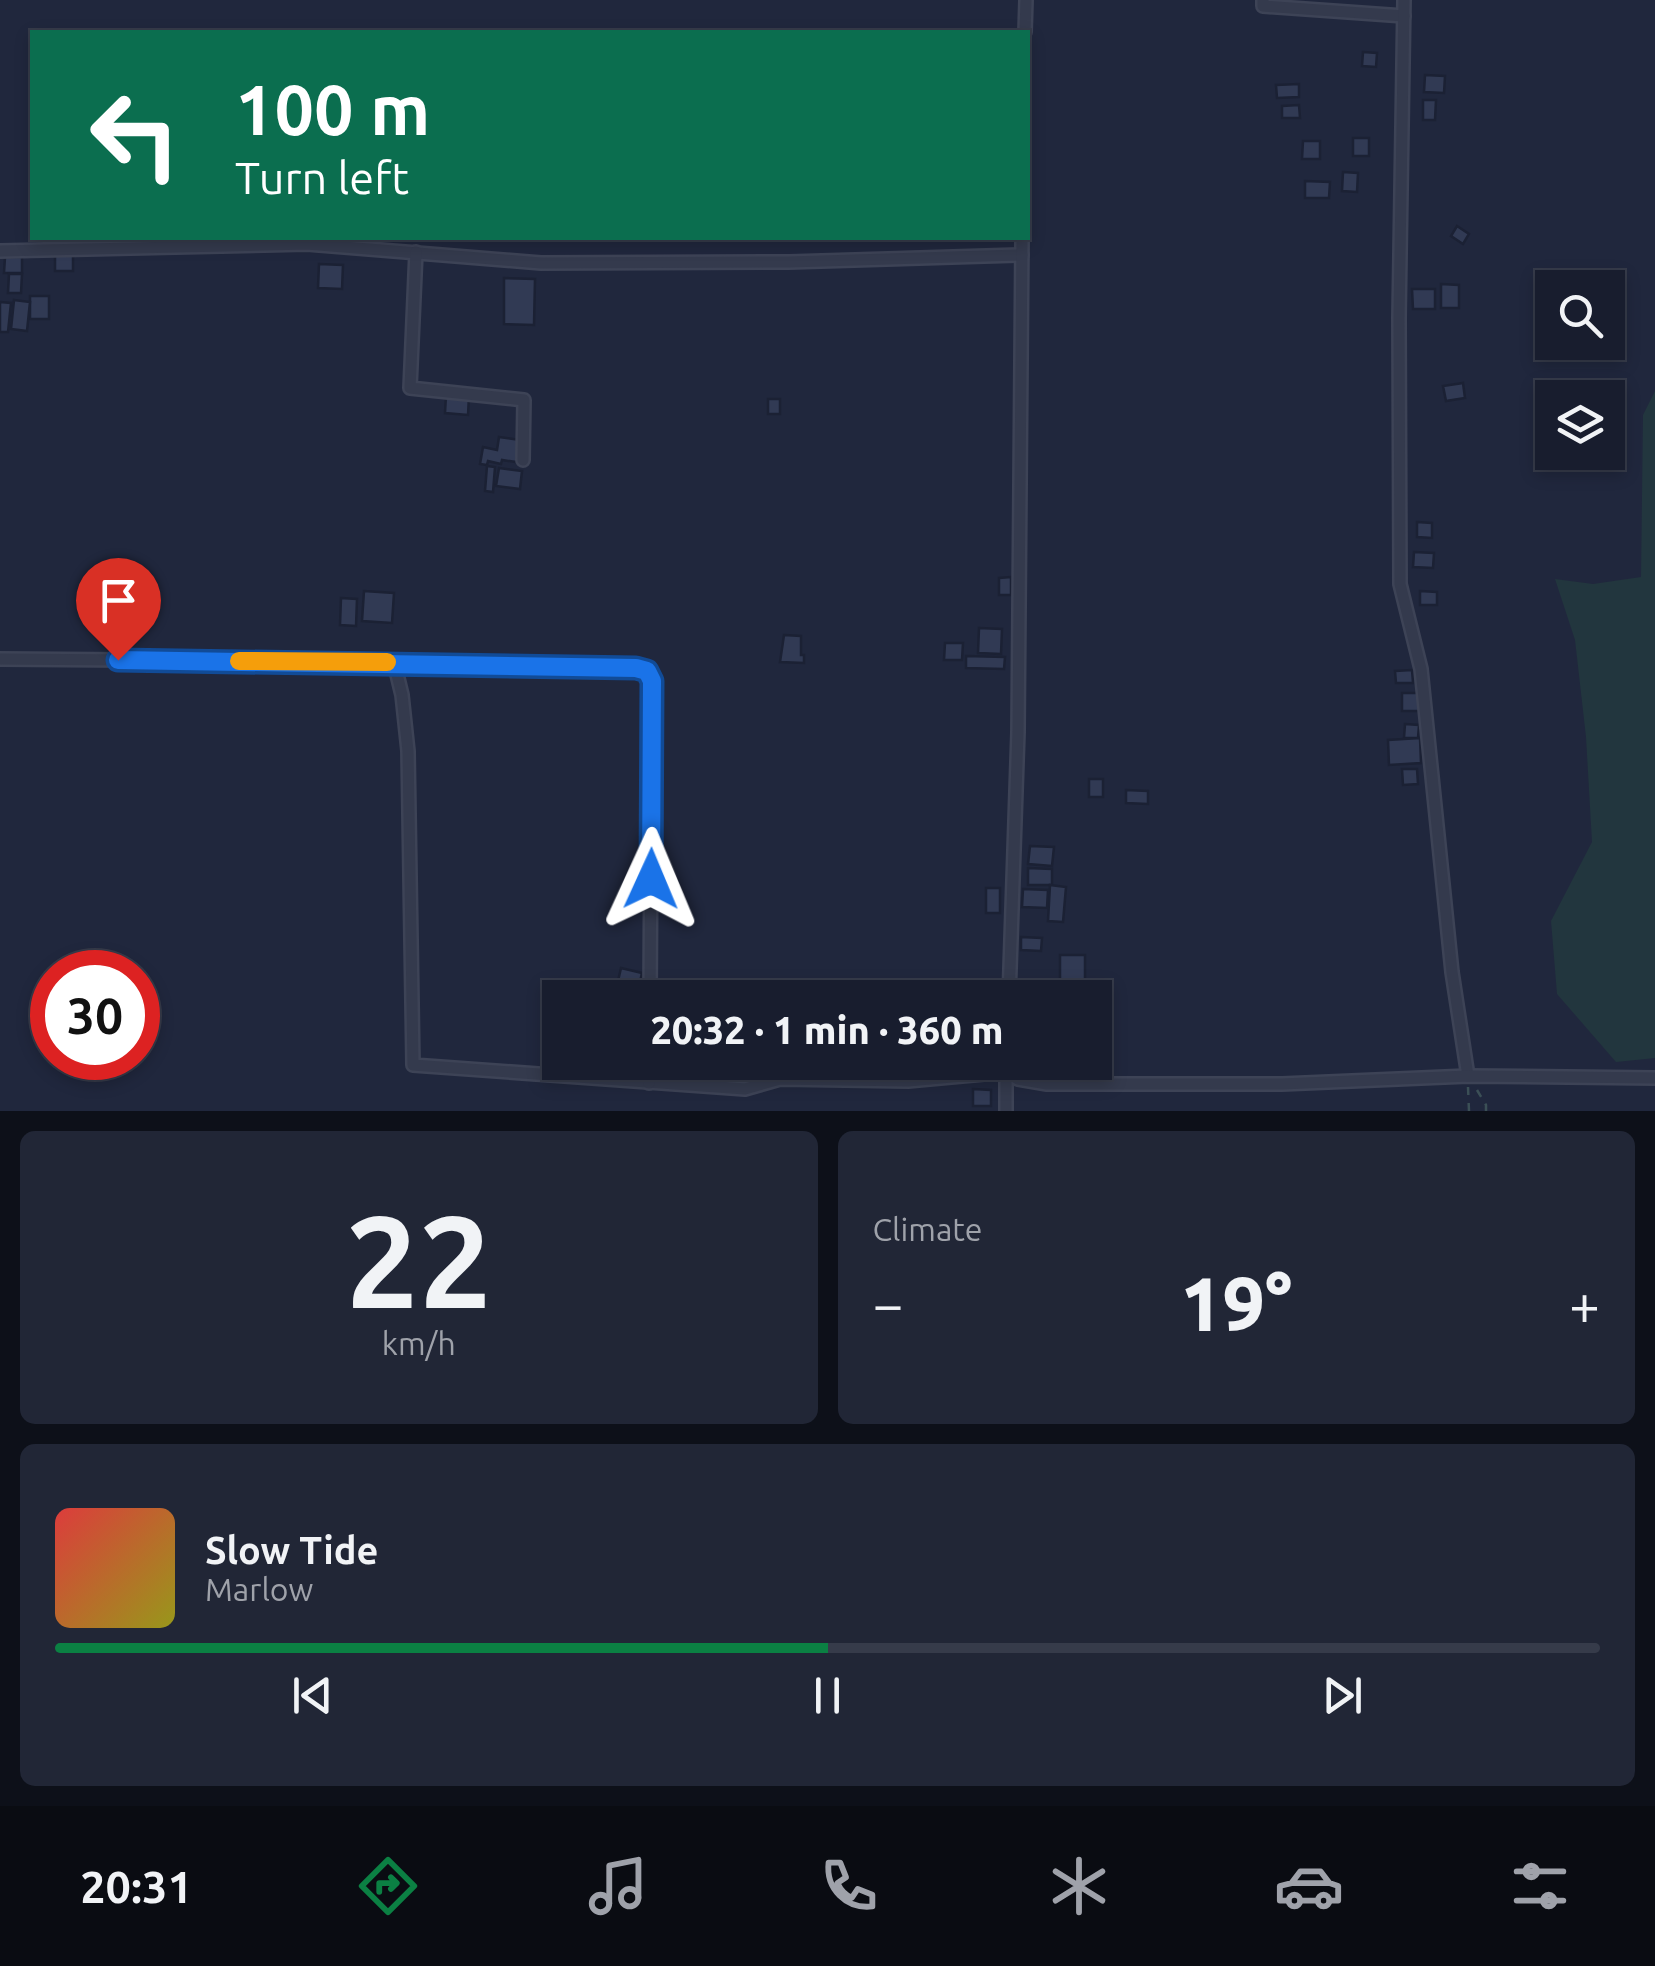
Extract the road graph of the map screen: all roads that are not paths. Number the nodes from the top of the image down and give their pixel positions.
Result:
1 (1026, 0) edge
2 (1263, 0) edge
3 (1404, 0) edge
4 (1404, 16) junction
5 (1025, 30) edge
6 (1022, 240) edge
7 (0, 251) edge
8 (416, 252) junction
9 (1022, 255) junction
10 (523, 460) dead end
11 (0, 659) edge
12 (394, 662) junction
13 (650, 980) edge
14 (1010, 980) edge
15 (1468, 1076) junction
16 (1655, 1078) edge
17 (773, 1080) edge
18 (865, 1080) edge
19 (915, 1080) edge
20 (1006, 1080) edge
21 (1024, 1080) edge
22 (649, 1083) joint
23 (1006, 1111) edge

1 - 5 street
2 - 4 street
3 - 4 street
4 - 15 street
6 - 9 street
7 - 8 street
8 - 9 street
8 - 10 street
9 - 14 street
11 - 12 street
12 - 13 street
12 - 22 street
15 - 16 street
15 - 21 street
17 - 22 street
18 - 19 street
20 - 23 street

